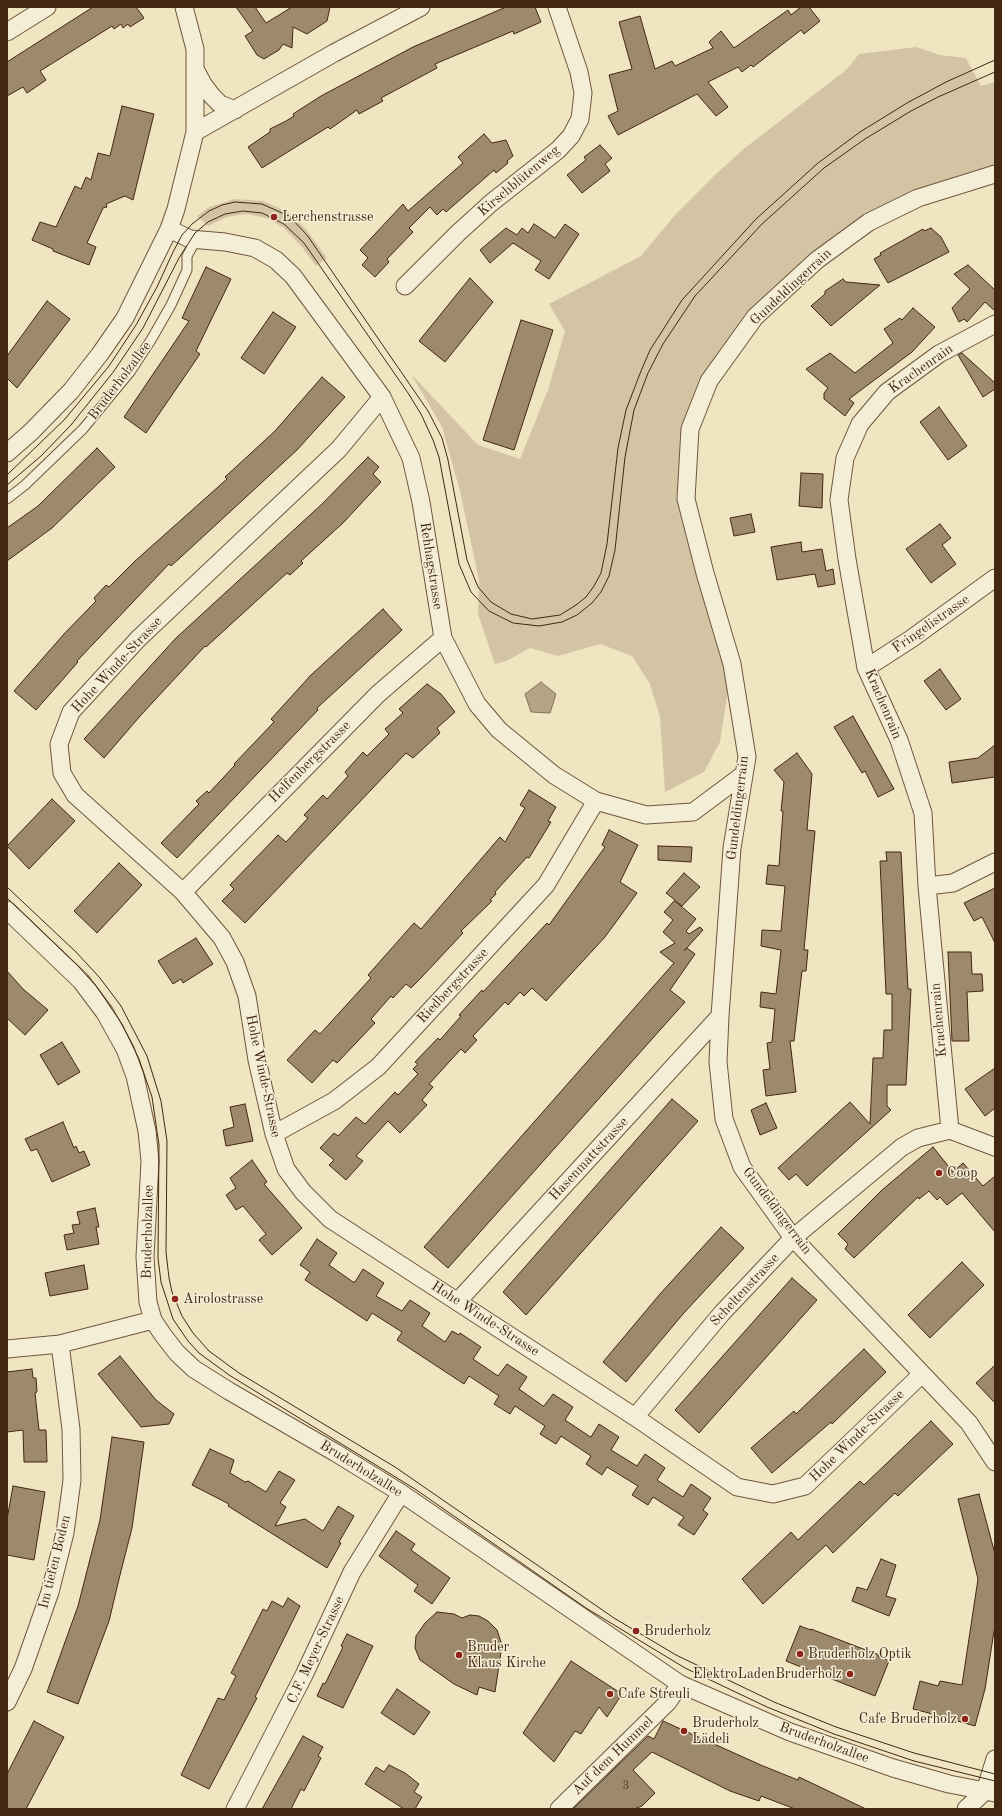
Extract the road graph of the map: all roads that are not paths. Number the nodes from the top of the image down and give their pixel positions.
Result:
1 (47, 7) edge
2 (184, 7) edge
3 (421, 7) edge
4 (557, 7) edge
5 (7, 32) edge
6 (195, 69) junction
7 (235, 110) junction
8 (195, 132) junction
9 (995, 174) edge
10 (169, 229) junction
11 (196, 240) junction
12 (405, 286) dead end
13 (995, 324) edge
14 (382, 398) junction
15 (7, 453) edge
16 (7, 499) edge
17 (995, 578) edge
18 (443, 638) junction
19 (866, 668) junction
20 (744, 774) junction
21 (596, 801) junction
22 (995, 862) edge
23 (926, 886) junction
24 (183, 892) junction
25 (7, 910) edge
26 (720, 1016) junction
27 (950, 1130) junction
28 (274, 1134) junction
29 (994, 1146) edge
30 (793, 1238) junction
31 (458, 1301) junction
32 (153, 1320) junction
33 (60, 1344) junction
34 (7, 1350) edge
35 (922, 1374) junction
36 (635, 1417) junction
37 (995, 1462) edge
38 (401, 1493) junction
39 (680, 1684) junction
40 (7, 1702) edge
41 (995, 1759) edge
42 (990, 1792) edge
43 (235, 1809) edge
44 (559, 1809) edge
45 (966, 1809) edge

1 - 5 street
2 - 6 street
3 - 7 street
4 - 12 street, Kirschblütenweg
6 - 7 street
6 - 8 street
7 - 8 street
8 - 10 street
9 - 20 street, Gundeldingerrain
10 - 11 street, Rehhagstrasse
10 - 15 street
11 - 14 street, Rehhagstrasse
11 - 16 lane, Bruderholzallee
13 - 19 street, Krachenrain
14 - 18 street, Rehhagstrasse
14 - 24 street, Hohe Winde-Strasse
17 - 19 street, Fringelistrasse
18 - 21 street, Rehhagstrasse
18 - 24 street, Helfenbergstrasse
19 - 23 street, Krachenrain
20 - 21 street, Rehhagstrasse
20 - 26 street, Gundeldingerrain
21 - 28 street, Riedbergstrasse
22 - 23 street
23 - 27 street, Krachenrain
24 - 28 street, Hohe Winde-Strasse
25 - 32 street, Bruderholzallee
26 - 30 street, Gundeldingerrain
26 - 31 street, Hasenmattstrasse
27 - 29 street
27 - 30 street, Scheltenstrasse
28 - 31 street, Hohe Winde-Strasse
30 - 35 street, Gundeldingerrain
30 - 36 street, Scheltenstrasse
31 - 36 street, Hohe Winde-Strasse
32 - 33 street
32 - 38 street, Bruderholzallee
33 - 34 street
33 - 40 street, Im tiefen Boden
35 - 36 street, Hohe Winde-Strasse
35 - 37 street, Gundeldingerrain
38 - 39 street, Bruderholzallee
38 - 43 street, C.F. Meyer-Strasse
39 - 42 street, Bruderholzallee
39 - 44 street, Auf dem Hummel
41 - 42 street
42 - 45 street

